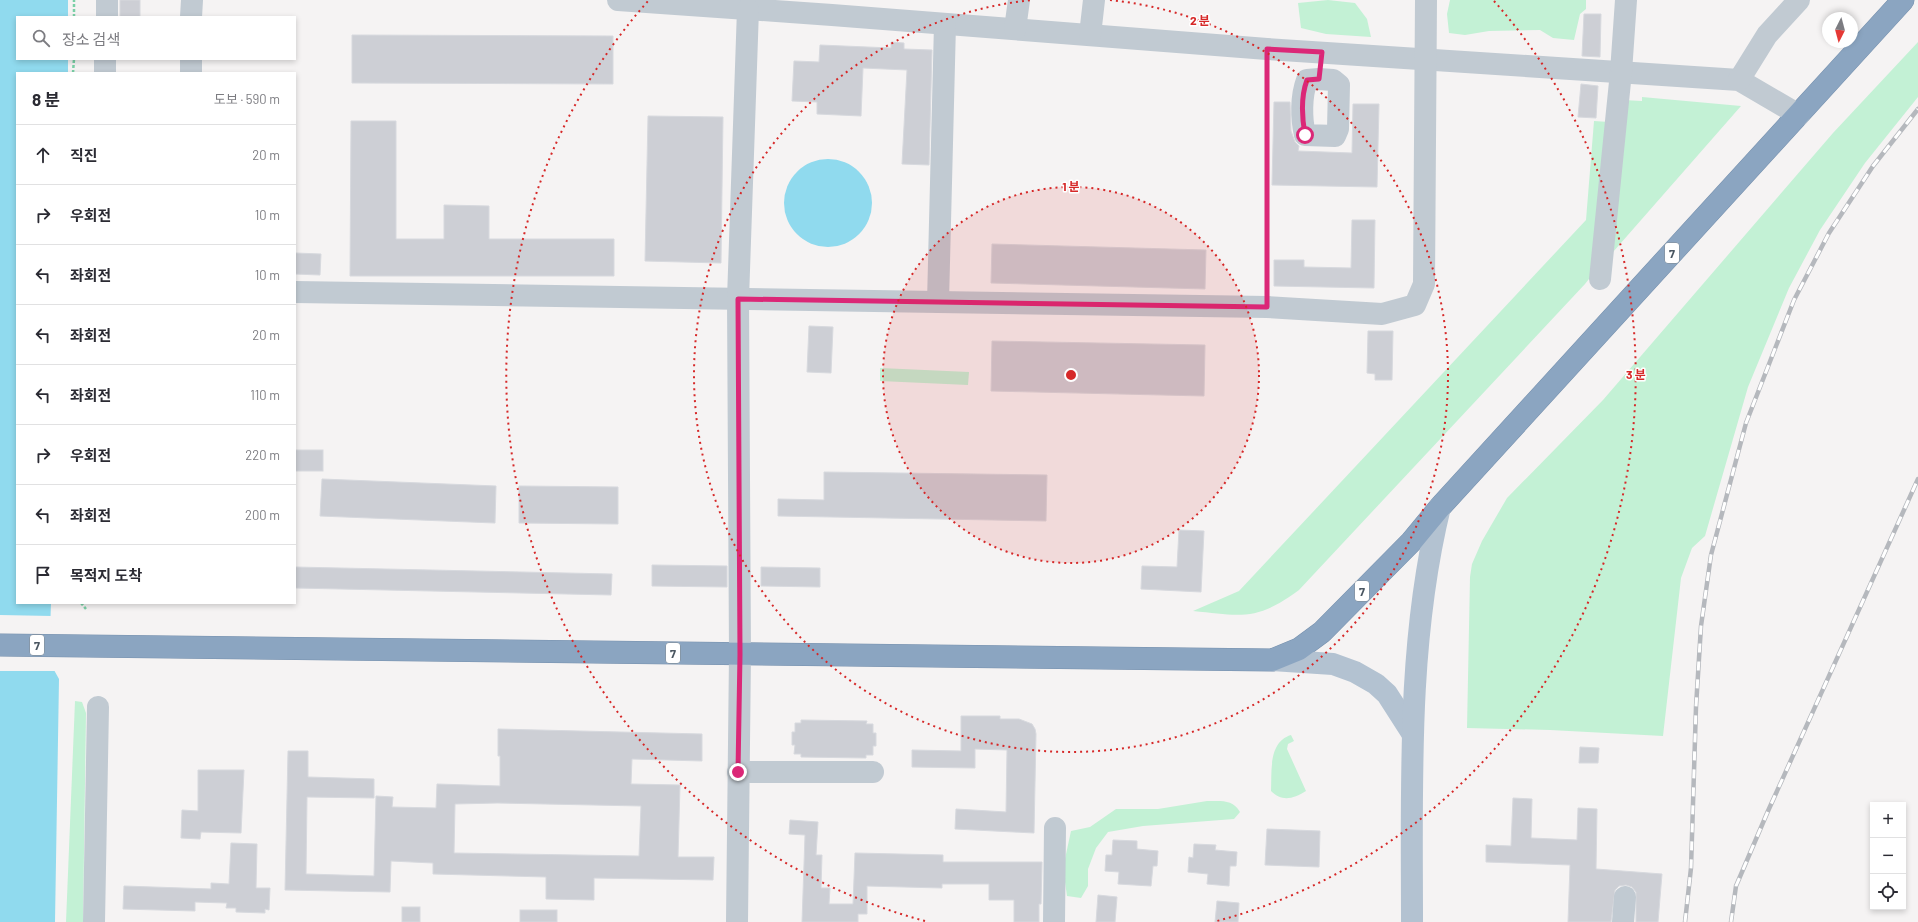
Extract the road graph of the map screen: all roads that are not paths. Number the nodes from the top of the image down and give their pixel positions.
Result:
1 (108, 0) edge
2 (192, 0) edge
3 (618, 0) edge
4 (1019, 0) edge
5 (1094, 0) edge
6 (1426, 0) edge
7 (1626, 0) edge
8 (1799, 0) edge
9 (1903, 0) edge
10 (832, 7) edge
11 (748, 9) junction
12 (107, 16) edge
13 (191, 16) edge
14 (945, 24) junction
15 (1015, 29) junction
16 (1090, 35) junction
17 (1322, 52) junction
18 (1427, 59) junction
19 (106, 60) edge
20 (191, 60) edge
21 (105, 72) edge
22 (191, 72) edge
23 (1621, 72) junction
24 (1319, 79) dead end
25 (1739, 80) junction
26 (1799, 115) junction
27 (1600, 279) dead end
28 (296, 292) edge
29 (738, 299) junction
30 (938, 302) junction
31 (1440, 506) junction
32 (0, 645) edge
33 (740, 654) junction
34 (1272, 660) junction
35 (98, 708) dead end
36 (1412, 733) junction
37 (738, 772) junction
38 (873, 772) dead end
39 (1055, 828) dead end
40 (1625, 897) dead end
41 (94, 922) edge
42 (736, 922) edge
43 (1054, 922) edge
44 (1412, 922) edge
45 (1623, 922) edge

1 - 12 street
2 - 13 street
3 - 11 street
4 - 15 street
5 - 16 street
6 - 18 street
7 - 23 street
8 - 25 street
9 - 26 highway, 7
10 - 11 street
10 - 14 street
11 - 29 street
14 - 15 street
14 - 30 street
15 - 16 street
16 - 17 street
17 - 18 street
17 - 24 street
18 - 23 street
18 - 30 street
19 - 21 street
20 - 22 street
23 - 25 street
23 - 27 street
25 - 26 street
26 - 31 highway, 7
28 - 29 street
29 - 30 street
29 - 33 street
31 - 34 highway, 7
31 - 36 main road
32 - 33 highway, 7
33 - 34 highway, 7
33 - 37 street
34 - 36 main road
35 - 41 street
36 - 44 main road
37 - 38 street
37 - 42 street
39 - 43 street
40 - 45 street

